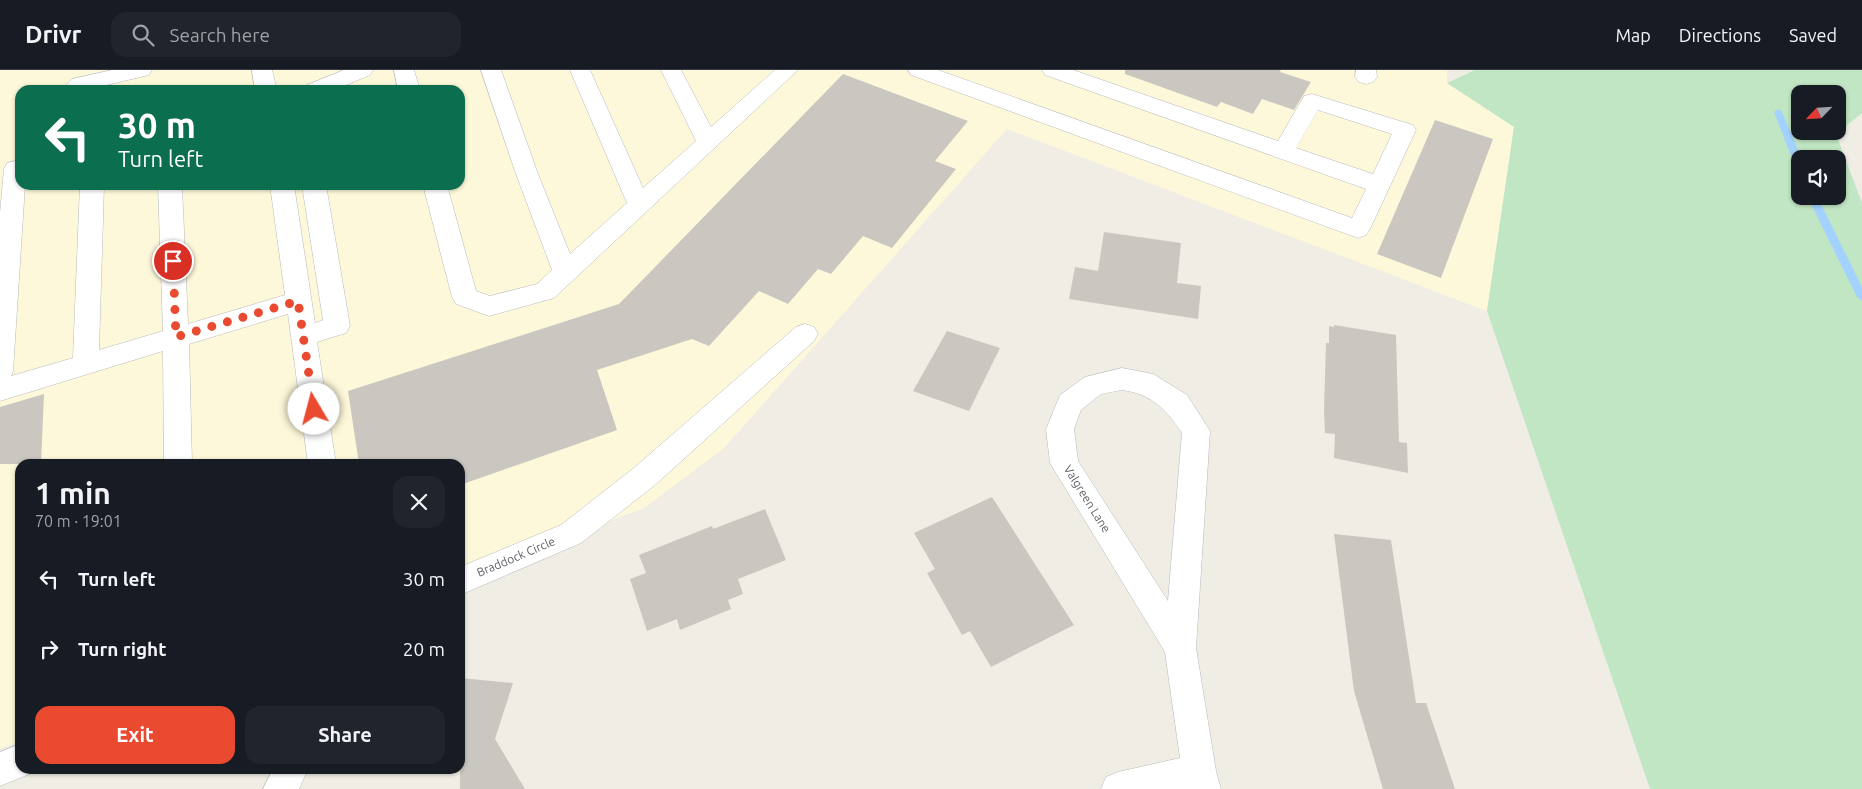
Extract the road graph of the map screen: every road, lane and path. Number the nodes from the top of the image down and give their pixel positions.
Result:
1 (142, 70) edge
2 (262, 70) edge
3 (363, 70) edge
4 (404, 70) edge
5 (491, 70) edge
6 (580, 70) edge
7 (671, 70) edge
8 (788, 70) edge
9 (918, 70) edge
10 (1052, 70) edge
11 (761, 80) edge
12 (78, 85) edge
13 (265, 85) edge
14 (327, 85) edge
15 (408, 85) edge
16 (708, 142) junction
17 (1283, 151) junction
18 (12, 170) edge
19 (1379, 184) junction
20 (92, 190) edge
21 (170, 190) edge
22 (283, 190) edge
23 (315, 190) edge
24 (436, 190) edge
25 (639, 205) junction
26 (565, 273) junction
27 (298, 301) junction
28 (805, 334) dead end
29 (303, 336) junction
30 (176, 337) junction
31 (86, 364) junction
32 (0, 371) edge
33 (0, 390) edge
34 (178, 459) edge
35 (321, 459) edge
36 (465, 579) edge
37 (1180, 648) junction
38 (15, 763) edge
39 (0, 769) edge
40 (288, 774) edge
41 (1202, 780) edge
42 (280, 789) edge
43 (1118, 789) edge

1 - 12 street
2 - 13 street
3 - 14 street
4 - 15 street
5 - 26 street
6 - 25 street
7 - 16 street
8 - 11 street
9 - 19 street
10 - 17 street
11 - 16 street
16 - 25 street
17 - 19 street
17 - 19 street
18 - 32 street
20 - 31 street
21 - 30 street
22 - 27 street
23 - 29 street
24 - 26 street
25 - 26 street
27 - 29 street
27 - 30 street
28 - 36 street, Braddock Circle
29 - 35 street
30 - 31 street
30 - 34 street
31 - 33 street
37 - 37 street, Valgreen Lane
37 - 41 street, Valgreen Lane
38 - 39 street
40 - 42 street
41 - 43 street

